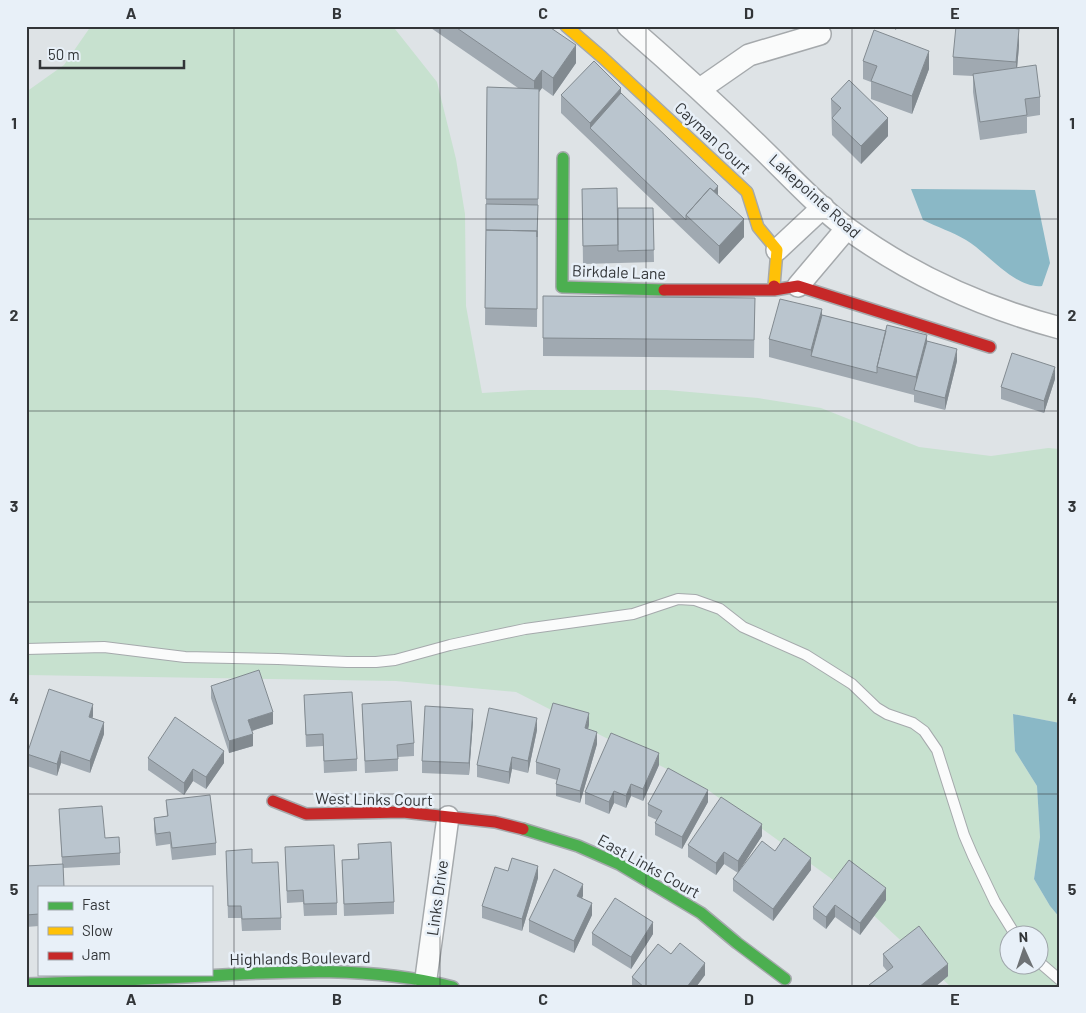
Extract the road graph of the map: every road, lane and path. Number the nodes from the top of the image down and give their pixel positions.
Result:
1 (566, 26) edge
2 (628, 26) edge
3 (820, 34) dead end
4 (700, 90) junction
5 (563, 158) dead end
6 (823, 207) junction
7 (847, 228) junction
8 (777, 250) junction
9 (798, 286) junction
10 (774, 290) junction
11 (1060, 328) edge
12 (990, 347) dead end
13 (26, 649) edge
14 (273, 801) dead end
15 (448, 817) junction
16 (1010, 926) edge
17 (1048, 970) edge
18 (785, 979) dead end
19 (1060, 980) edge
20 (188, 982) edge
21 (426, 982) edge
22 (26, 984) edge
23 (453, 987) edge

1 - 8 street, Cayman Court
2 - 4 street, Lakepointe Road
3 - 4 street
4 - 6 street, Lakepointe Road
5 - 10 street, Birkdale Lane
6 - 7 street, Lakepointe Road
6 - 8 street
7 - 9 street
7 - 11 street, Lakepointe Road
8 - 10 street
9 - 10 street
9 - 12 street
13 - 16 lane
14 - 15 street, West Links Court
15 - 18 street, East Links Court
15 - 21 street, Links Drive
17 - 19 lane
20 - 21 street, Highlands Boulevard
20 - 22 street, Highlands Boulevard
21 - 23 street, Highlands Boulevard

